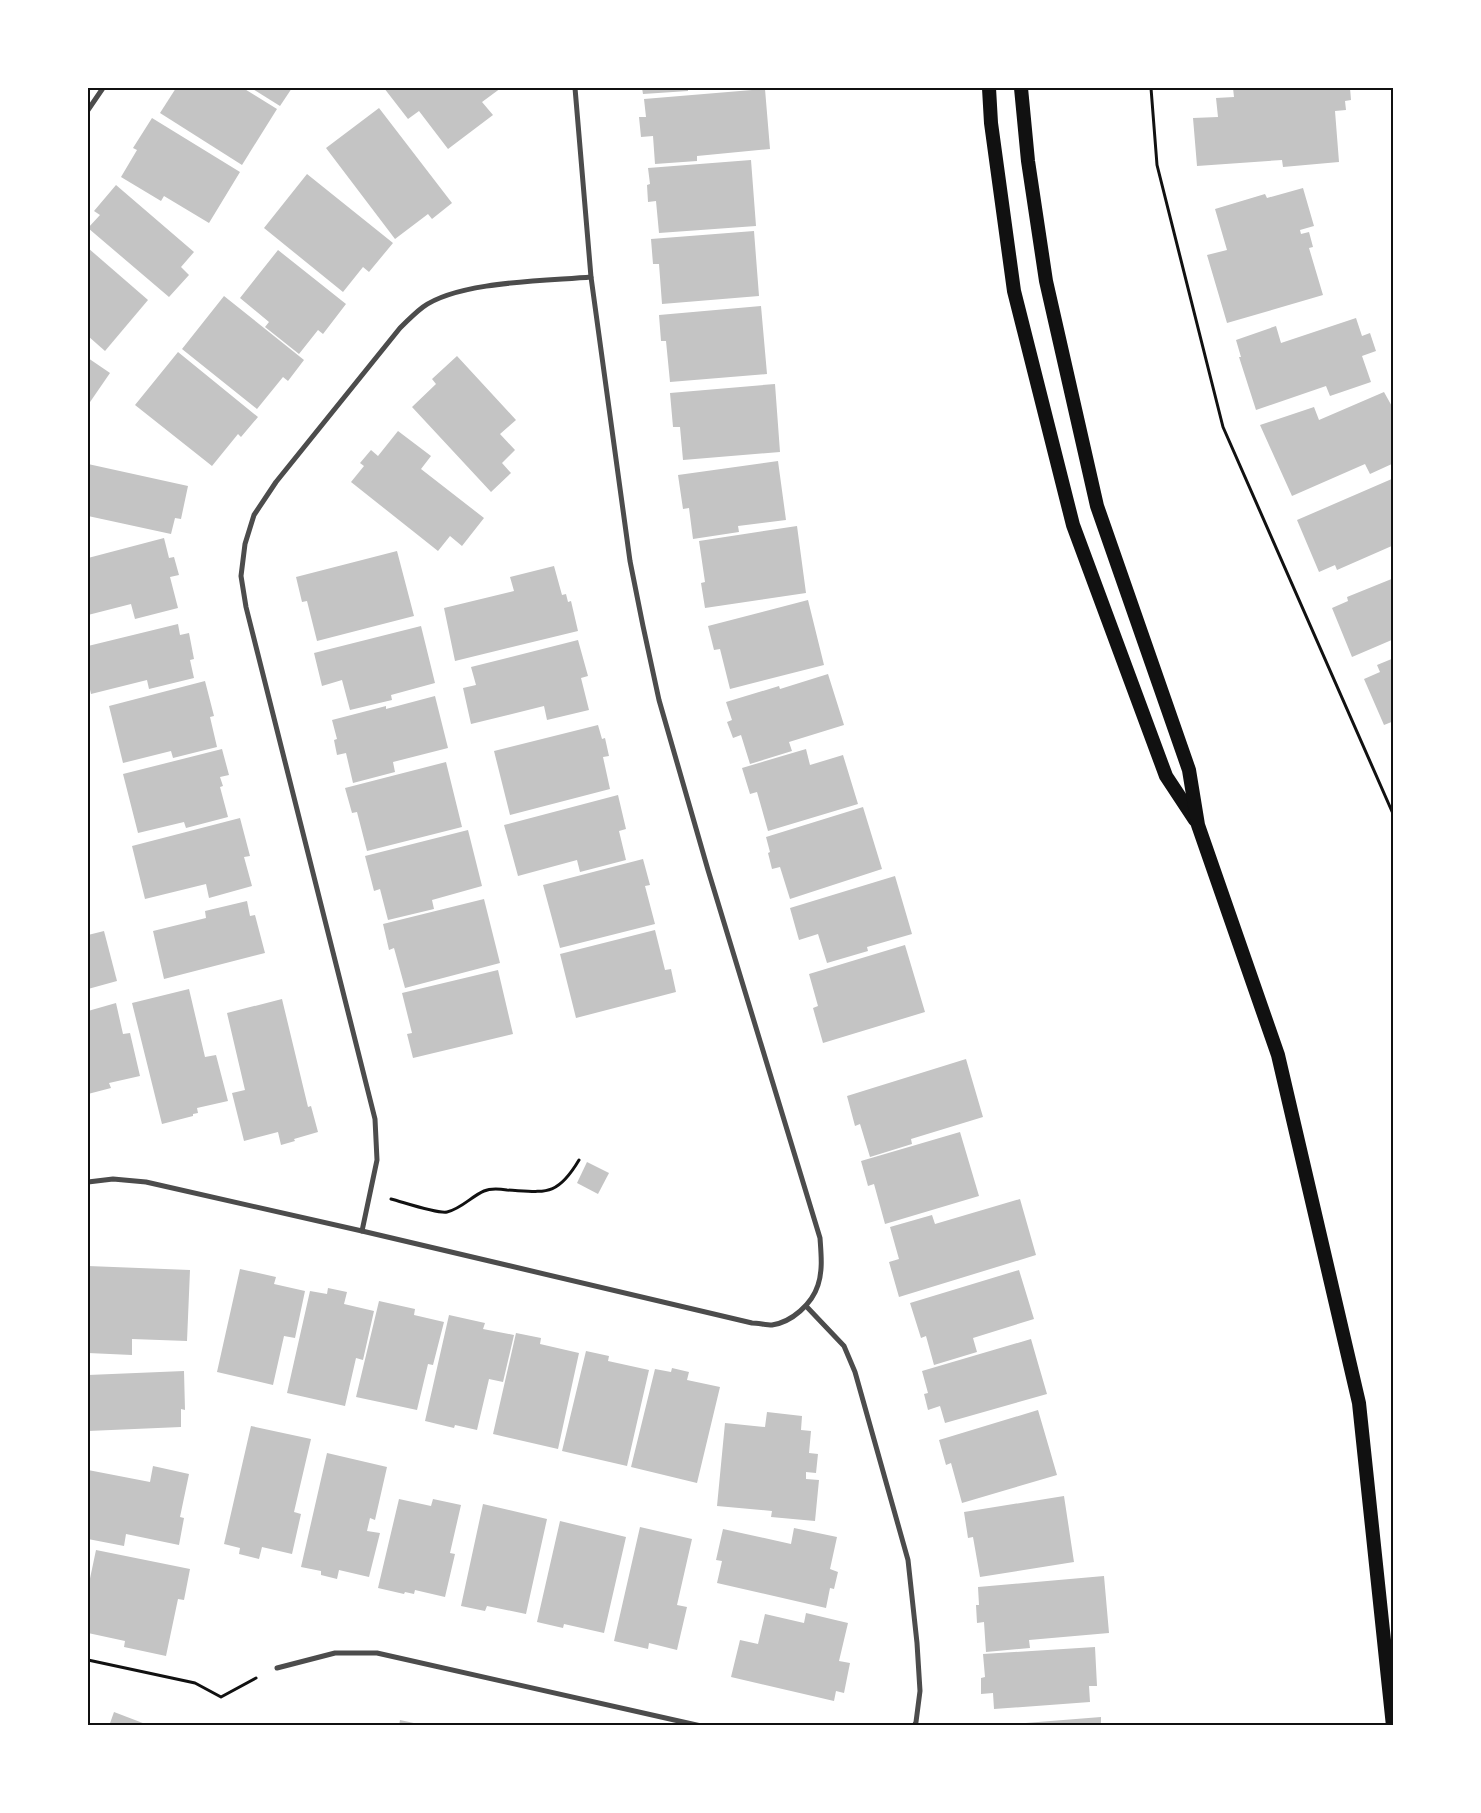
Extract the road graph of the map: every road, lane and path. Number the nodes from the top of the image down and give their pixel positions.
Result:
1 (102, 88) edge
2 (575, 88) edge
3 (989, 88) edge
4 (1021, 88) edge
5 (1151, 88) edge
6 (88, 110) edge
7 (592, 277) junction
8 (1394, 816) edge
9 (1198, 825) junction
10 (579, 1160) dead end
11 (88, 1182) edge
12 (371, 1194) junction
13 (362, 1231) junction
14 (806, 1306) junction
15 (88, 1660) edge
16 (277, 1668) joint
17 (701, 1726) edge
18 (914, 1726) edge
19 (1393, 1726) edge

1 - 6 street
2 - 7 street
3 - 9 highway
4 - 9 highway
5 - 8 path
7 - 12 street
7 - 14 street
9 - 19 highway
10 - 12 path
11 - 13 street
12 - 13 street
13 - 14 street
14 - 18 street
15 - 16 path
16 - 17 street

